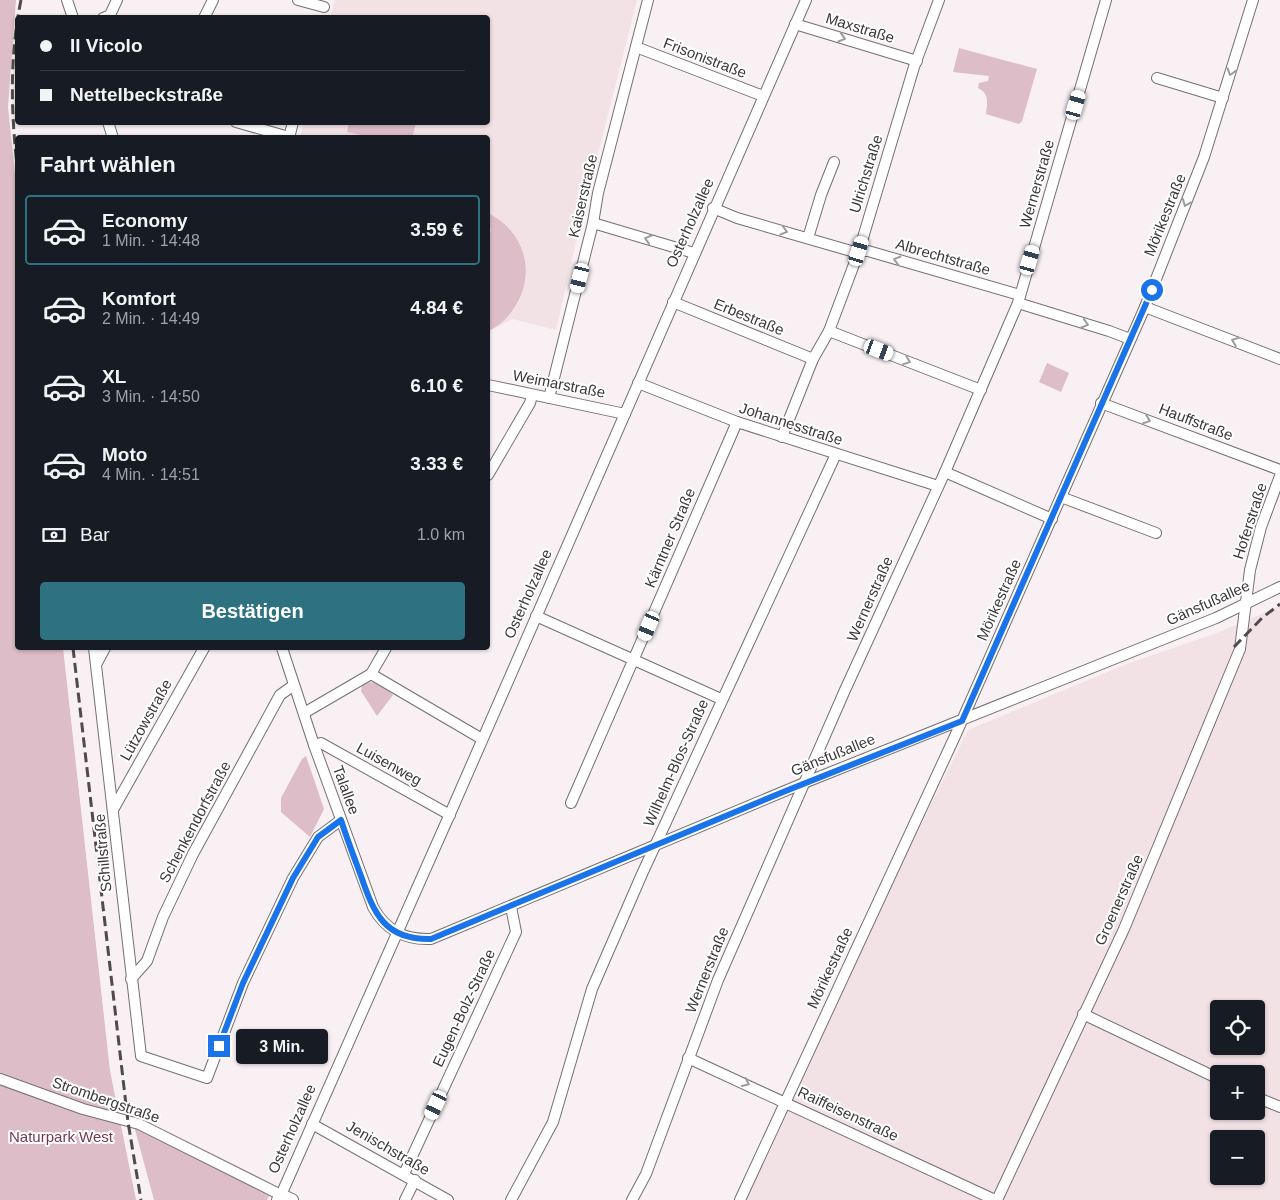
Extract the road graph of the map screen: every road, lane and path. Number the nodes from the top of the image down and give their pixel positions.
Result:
1 (67, 0) edge
2 (118, 0) edge
3 (212, 0) edge
4 (298, 0) edge
5 (648, 0) edge
6 (806, 0) edge
7 (939, 0) edge
8 (1106, 0) edge
9 (1253, 0) edge
10 (325, 3) edge
11 (72, 15) edge
12 (110, 15) edge
13 (205, 15) edge
14 (795, 24) junction
15 (636, 47) junction
16 (917, 61) junction
17 (1157, 78) dead end
18 (763, 96) junction
19 (1223, 98) junction
20 (247, 125) edge
21 (282, 135) edge
22 (834, 162) dead end
23 (714, 208) junction
24 (594, 223) junction
25 (808, 238) junction
26 (859, 251) junction
27 (694, 253) junction
28 (1019, 299) junction
29 (673, 302) junction
30 (1145, 307) junction
31 (829, 331) junction
32 (1130, 340) junction
33 (813, 359) junction
34 (1280, 359) edge
35 (638, 383) junction
36 (490, 385) edge
37 (981, 390) junction
38 (532, 395) junction
39 (550, 398) junction
40 (1101, 402) junction
41 (625, 414) junction
42 (737, 422) junction
43 (782, 437) junction
44 (836, 454) junction
45 (1280, 470) edge
46 (490, 472) edge
47 (945, 472) junction
48 (1280, 476) edge
49 (938, 486) junction
50 (1062, 497) junction
51 (1052, 519) junction
52 (1156, 533) dead end
53 (1280, 587) edge
54 (1245, 605) junction
55 (536, 616) junction
56 (94, 650) edge
57 (104, 650) edge
58 (203, 650) edge
59 (283, 650) edge
60 (385, 650) edge
61 (635, 661) junction
62 (97, 663) junction
63 (371, 674) junction
64 (294, 685) junction
65 (721, 699) junction
66 (304, 713) junction
67 (962, 721) junction
68 (482, 739) junction
69 (314, 745) junction
70 (804, 783) junction
71 (571, 804) dead end
72 (114, 808) junction
73 (450, 815) junction
74 (341, 820) junction
75 (656, 844) junction
76 (512, 907) junction
77 (396, 933) junction
78 (131, 979) junction
79 (1083, 1014) junction
80 (688, 1058) junction
81 (1210, 1075) edge
82 (0, 1079) edge
83 (785, 1101) junction
84 (1265, 1101) edge
85 (1280, 1107) edge
86 (312, 1124) junction
87 (404, 1174) junction
88 (415, 1180) junction
89 (284, 1198) edge
90 (406, 1200) edge
91 (448, 1200) edge
92 (511, 1200) edge
93 (632, 1200) edge
94 (740, 1200) edge
95 (996, 1200) edge

1 - 11 street
2 - 12 street
3 - 13 street
4 - 10 street
5 - 15 street, Kaiserstraße
6 - 14 street, Osterholzallee
7 - 16 street, Ulrichstraße
8 - 28 street, Wernerstraße
9 -> 19 street, Mörikestraße
14 -> 16 street, Maxstraße
14 - 18 street, Osterholzallee
15 - 18 street, Frisonistraße
15 - 24 street, Kaiserstraße
16 - 26 street, Ulrichstraße
17 - 19 street
18 - 23 street, Osterholzallee
19 -> 30 street, Mörikestraße
20 - 21 street
22 - 25 street
23 -> 25 street, Albrechtstraße
23 - 27 street, Osterholzallee
27 -> 24 street
24 - 39 street, Kaiserstraße
25 - 26 street, Albrechtstraße
28 -> 26 street, Albrechtstraße
26 - 31 street, Ulrichstraße
27 - 29 street, Osterholzallee
28 -> 32 street, Albrechtstraße
28 - 37 street, Wernerstraße
29 - 33 street, Erbestraße
29 - 35 street, Osterholzallee
30 - 32 street, Mörikestraße
34 -> 30 street
31 - 33 street, Ulrichstraße
31 -> 37 street
32 - 40 street, Mörikestraße
33 - 43 street, Ulrichstraße
35 - 41 street, Osterholzallee
35 - 42 street, Johannesstraße
36 - 38 street, Weimarstraße
37 - 47 street, Wernerstraße
38 - 39 street, Weimarstraße
38 - 46 street
39 - 41 street, Weimarstraße
40 -> 45 street, Hauffstraße
40 - 50 street, Mörikestraße
41 - 55 street, Osterholzallee
42 - 43 street, Johannesstraße
42 - 61 street, Kärntner Straße
43 - 44 street, Johannesstraße
44 - 49 street, Johannesstraße
44 - 65 street, Wilhelm-Blos-Straße
47 - 49 street, Wernerstraße
47 - 51 street
48 - 54 street, Hoferstraße
49 - 70 street, Wernerstraße
50 - 51 street, Mörikestraße
50 - 52 street
51 - 67 street, Mörikestraße
53 - 54 street, Gänsfußallee
54 - 67 street, Gänsfußallee
54 - 79 street, Groenerstraße
55 - 61 street
55 - 68 street, Osterholzallee
56 - 62 street, Schillstraße
57 - 62 street
58 - 72 street, Lützowstraße
59 - 64 street, Talallee
60 - 63 street
61 - 65 street
61 - 71 street, Kärntner Straße
62 - 72 street, Schillstraße
63 - 66 street
63 - 68 street
64 - 66 street, Talallee
64 - 78 street, Schenkendorfstraße
65 - 75 street, Wilhelm-Blos-Straße
66 - 69 street, Talallee
67 - 70 street, Gänsfußallee
67 - 83 street, Mörikestraße
68 - 73 street, Osterholzallee
69 - 73 street, Luisenweg
69 - 74 street, Talallee
70 - 75 street, Gänsfußallee
70 - 80 street, Wernerstraße
72 - 78 street, Schillstraße
73 - 77 street, Osterholzallee
74 - 77 street, Talallee
74 - 78 street, Schillstraße
75 - 76 street, Gänsfußallee
75 - 92 street, Wilhelm-Blos-Straße
76 - 77 street, Gänsfußallee
76 - 87 street, Eugen-Bolz-Straße
77 - 86 street, Osterholzallee
79 - 81 street
79 - 95 street, Groenerstraße
80 -> 83 street, Raiffeisenstraße
80 - 93 street, Wernerstraße
82 - 89 street, Strombergstraße
83 - 94 street, Mörikestraße
83 - 95 street, Raiffeisenstraße
84 - 85 street
86 - 87 street, Jenischstraße
86 - 89 street, Osterholzallee
87 - 88 street, Jenischstraße
88 - 90 street
88 - 91 street, Jenischstraße

